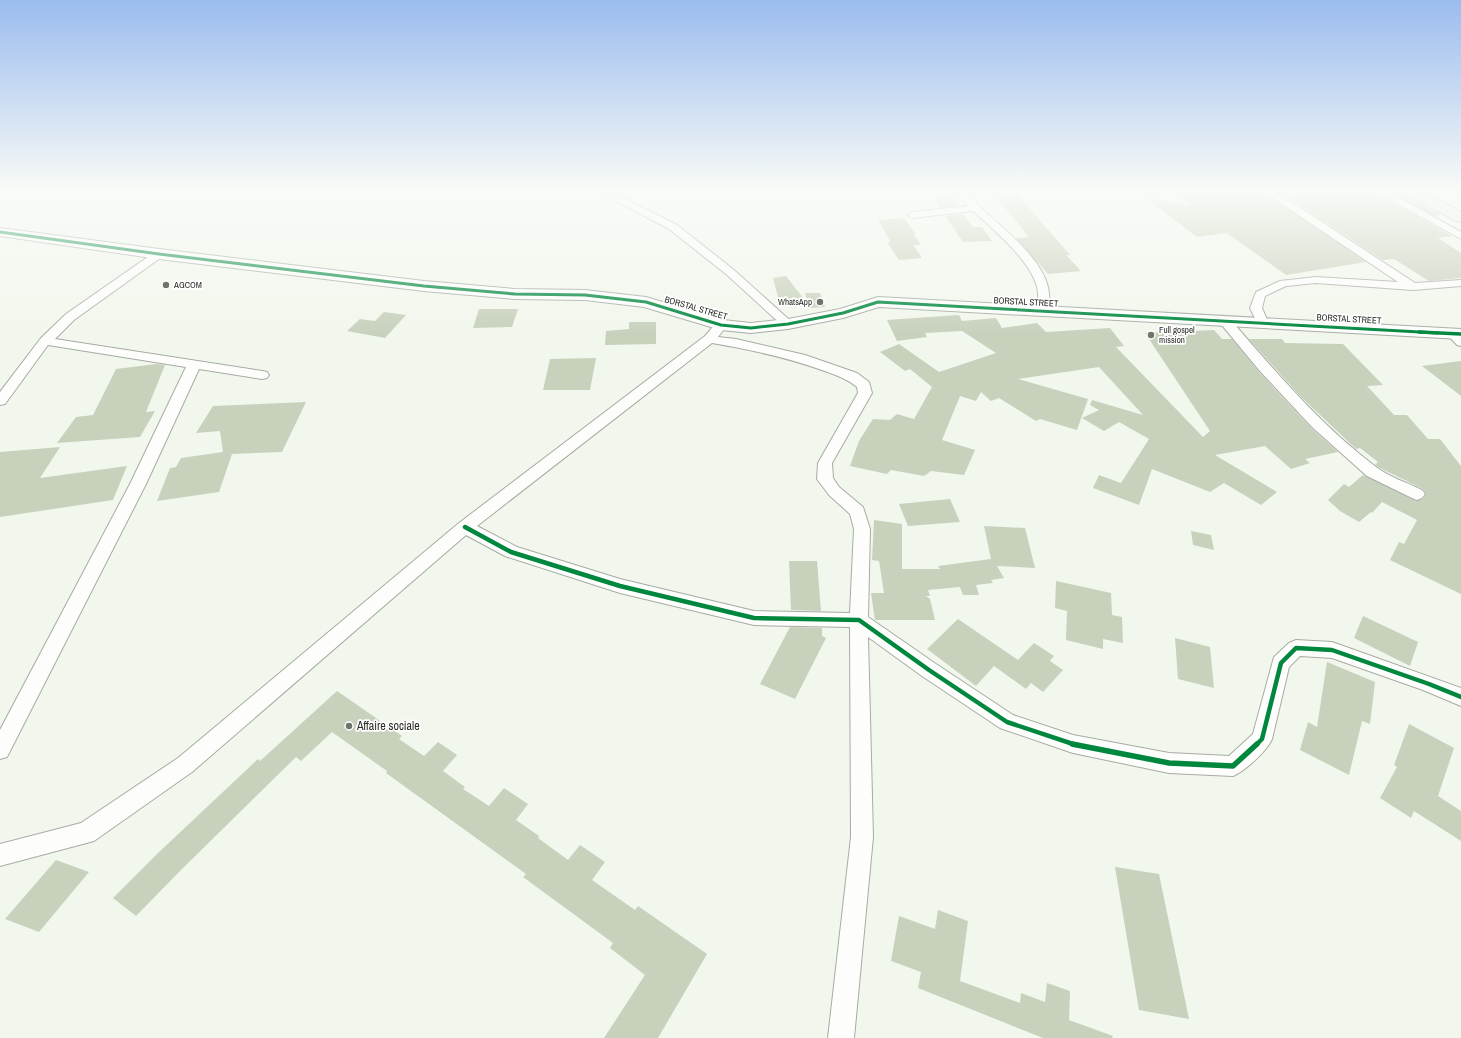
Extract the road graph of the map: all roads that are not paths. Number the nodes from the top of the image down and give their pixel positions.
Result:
1 (47, 238) edge
2 (687, 238) edge
3 (1009, 238) edge
4 (1339, 238) edge
5 (159, 254) junction
6 (1461, 283) edge
7 (1413, 287) junction
8 (1042, 310) junction
9 (1225, 321) junction
10 (1262, 322) junction
11 (788, 324) junction
12 (721, 325) junction
13 (1458, 336) edge
14 (709, 339) junction
15 (45, 341) junction
16 (194, 365) junction
17 (262, 375) dead end
18 (0, 402) edge
19 (1417, 494) dead end
20 (465, 527) junction
21 (859, 620) junction
22 (1461, 697) edge
23 (0, 750) edge
24 (0, 854) edge
25 (841, 1038) edge

1 - 5 street, BORSTAL STREET
2 - 11 street
3 - 8 street
4 - 7 street
5 - 12 street, BORSTAL STREET
5 - 15 street
6 - 7 street
7 - 10 street
8 - 9 street, BORSTAL STREET
8 - 11 street, BORSTAL STREET
9 - 10 street, BORSTAL STREET
9 - 19 street
10 - 13 street, BORSTAL STREET
11 - 12 street, BORSTAL STREET
12 - 14 street
14 - 20 street
14 - 21 street
15 - 16 street
15 - 18 street
16 - 17 street
16 - 23 street
20 - 21 street
20 - 24 street
21 - 22 street
21 - 25 street

